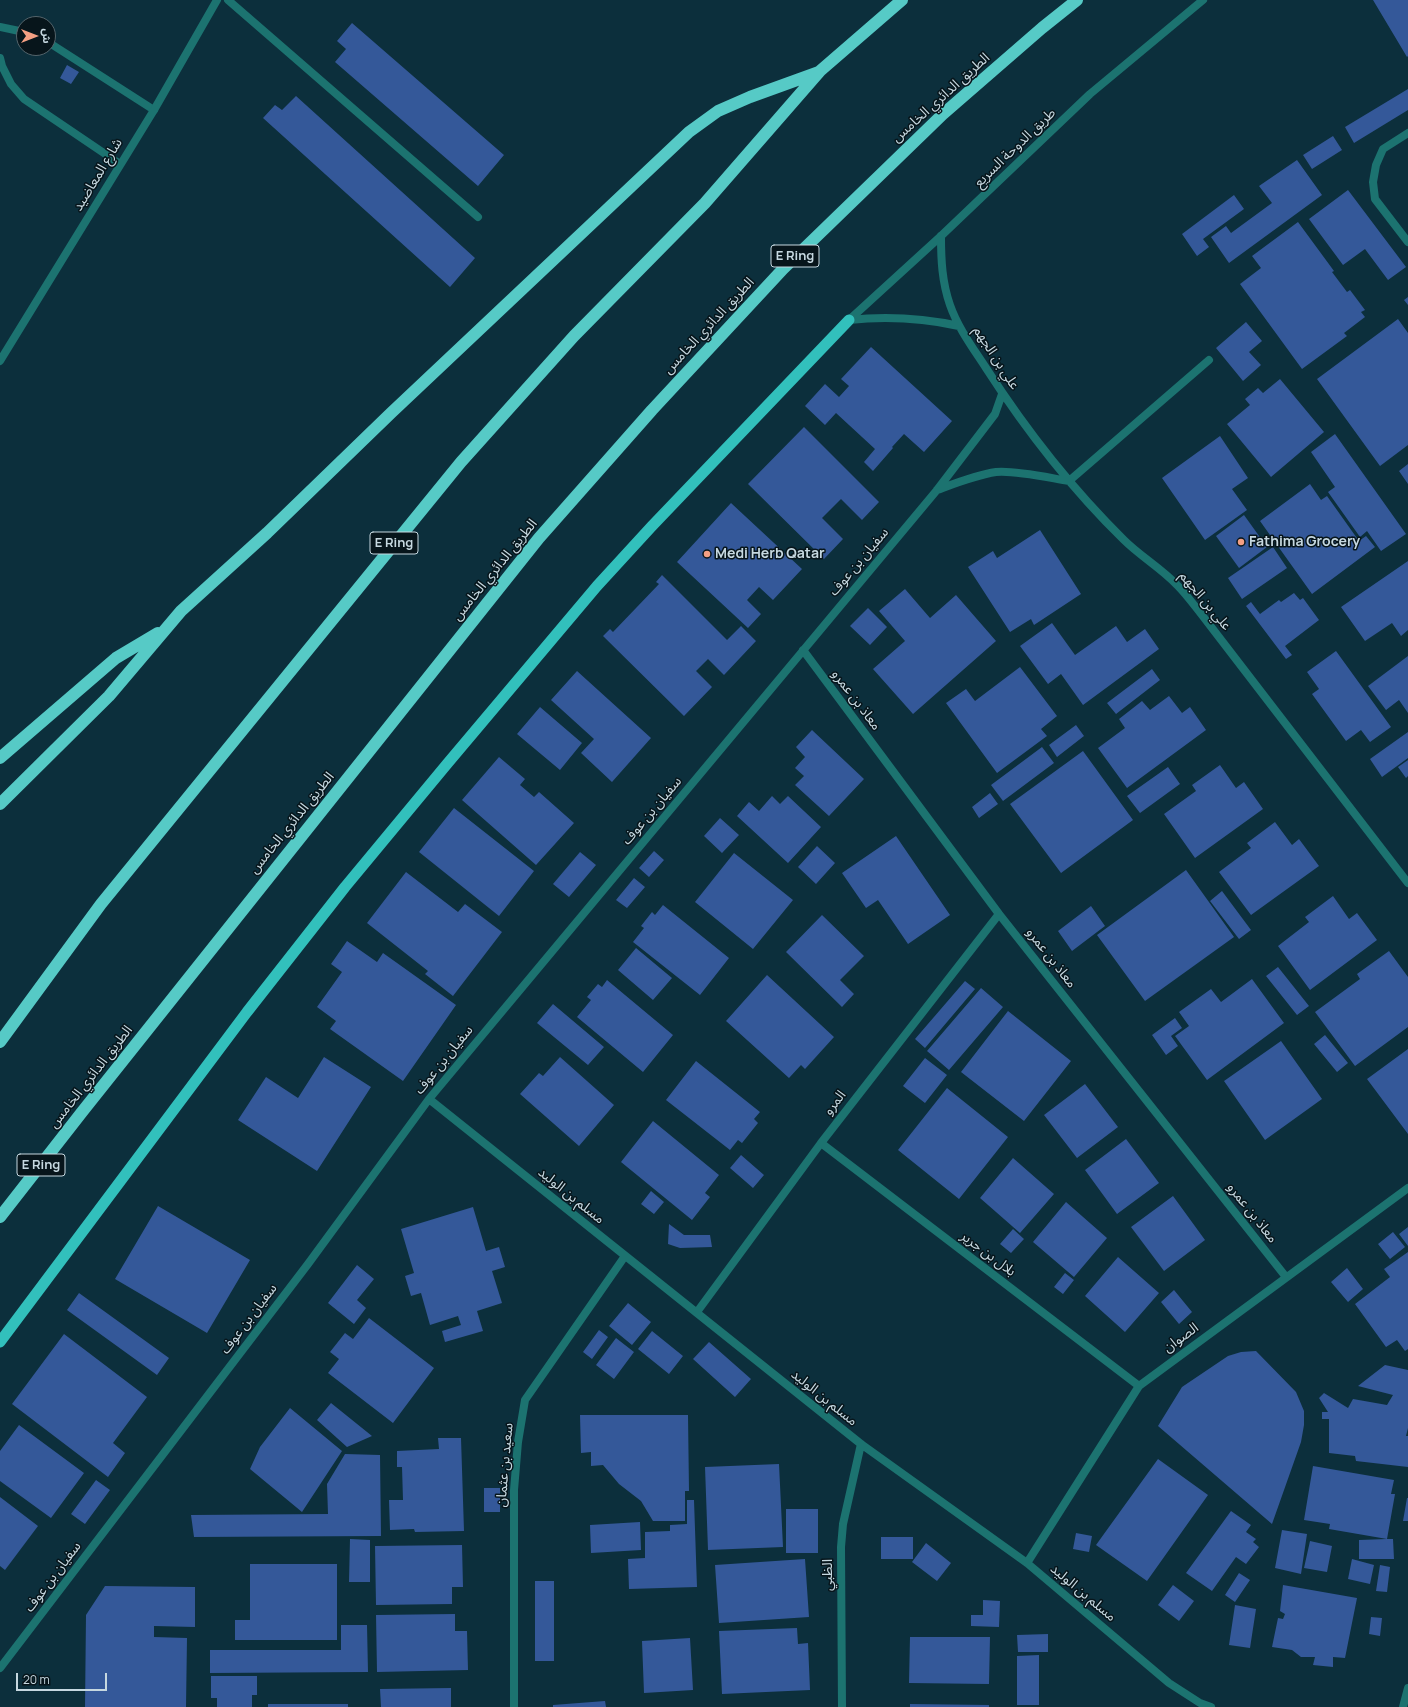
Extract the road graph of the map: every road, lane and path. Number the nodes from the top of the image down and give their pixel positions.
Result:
1 (216, 0) edge
2 (228, 0) edge
3 (902, 0) edge
4 (1077, 0) edge
5 (1203, 0) edge
6 (0, 27) edge
7 (16, 30) edge
8 (56, 47) edge
9 (0, 58) edge
10 (820, 71) junction
11 (154, 110) junction
12 (1408, 133) edge
13 (120, 164) junction
14 (478, 217) dead end
15 (941, 236) junction
16 (1408, 242) edge
17 (849, 320) junction
18 (959, 326) junction
19 (1209, 360) dead end
20 (0, 361) edge
21 (1002, 394) junction
22 (1069, 481) junction
23 (937, 490) junction
24 (164, 629) junction
25 (803, 650) junction
26 (0, 758) edge
27 (0, 804) edge
28 (1408, 883) edge
29 (999, 914) junction
30 (0, 1042) edge
31 (429, 1099) junction
32 (821, 1143) junction
33 (1408, 1188) edge
34 (0, 1217) edge
35 (625, 1256) junction
36 (1286, 1277) junction
37 (697, 1312) junction
38 (0, 1342) edge
39 (1139, 1386) junction
40 (861, 1444) junction
41 (1027, 1563) junction
42 (0, 1668) edge
43 (1408, 1688) edge
44 (1199, 1705) edge
45 (514, 1707) edge
46 (842, 1707) edge
47 (1211, 1707) edge
48 (1403, 1707) edge

1 - 11 street, شارع المعاضيد
2 - 14 street
3 - 10 highway, E Ring
4 - 34 highway, الطريق الدائري الخامس / E Ring
5 - 15 street, طريق الدوحة السريع
6 - 7 street
8 - 11 street
9 - 13 street
10 - 24 highway
10 - 30 highway, E Ring
11 - 13 street, شارع المعاضيد
12 - 16 street
13 - 20 street, شارع المعاضيد
15 - 17 street, طريق الدوحة السريع
15 - 18 street, علي بن الجهم
17 - 18 street, علي بن الجهم
17 - 38 highway
18 - 21 street, علي بن الجهم
19 - 22 street
21 - 22 street, علي بن الجهم
21 - 23 street, سفيان بن عوف
22 - 23 street
22 - 28 street, علي بن الجهم
23 - 25 street, سفيان بن عوف
24 - 26 highway
24 - 27 highway
25 - 29 street, معاذ بن عمرو
25 - 31 street, سفيان بن عوف
29 - 32 street, المرو
29 - 36 street, معاذ بن عمرو
31 - 35 street, مسلم بن الوليد
31 - 42 street, سفيان بن عوف
32 - 37 street, المرو
32 - 39 street, بلال بن جرير
33 - 36 street, الصوان
35 - 37 street, مسلم بن الوليد
35 - 45 street, سعيد بن عثمان
36 - 39 street, الصوان
37 - 40 street, مسلم بن الوليد
39 - 41 street, الصوان
40 - 41 street, مسلم بن الوليد
40 - 46 street, الظبي
41 - 44 street, مسلم بن الوليد
43 - 48 street
44 - 47 street, مسلم بن الوليد

